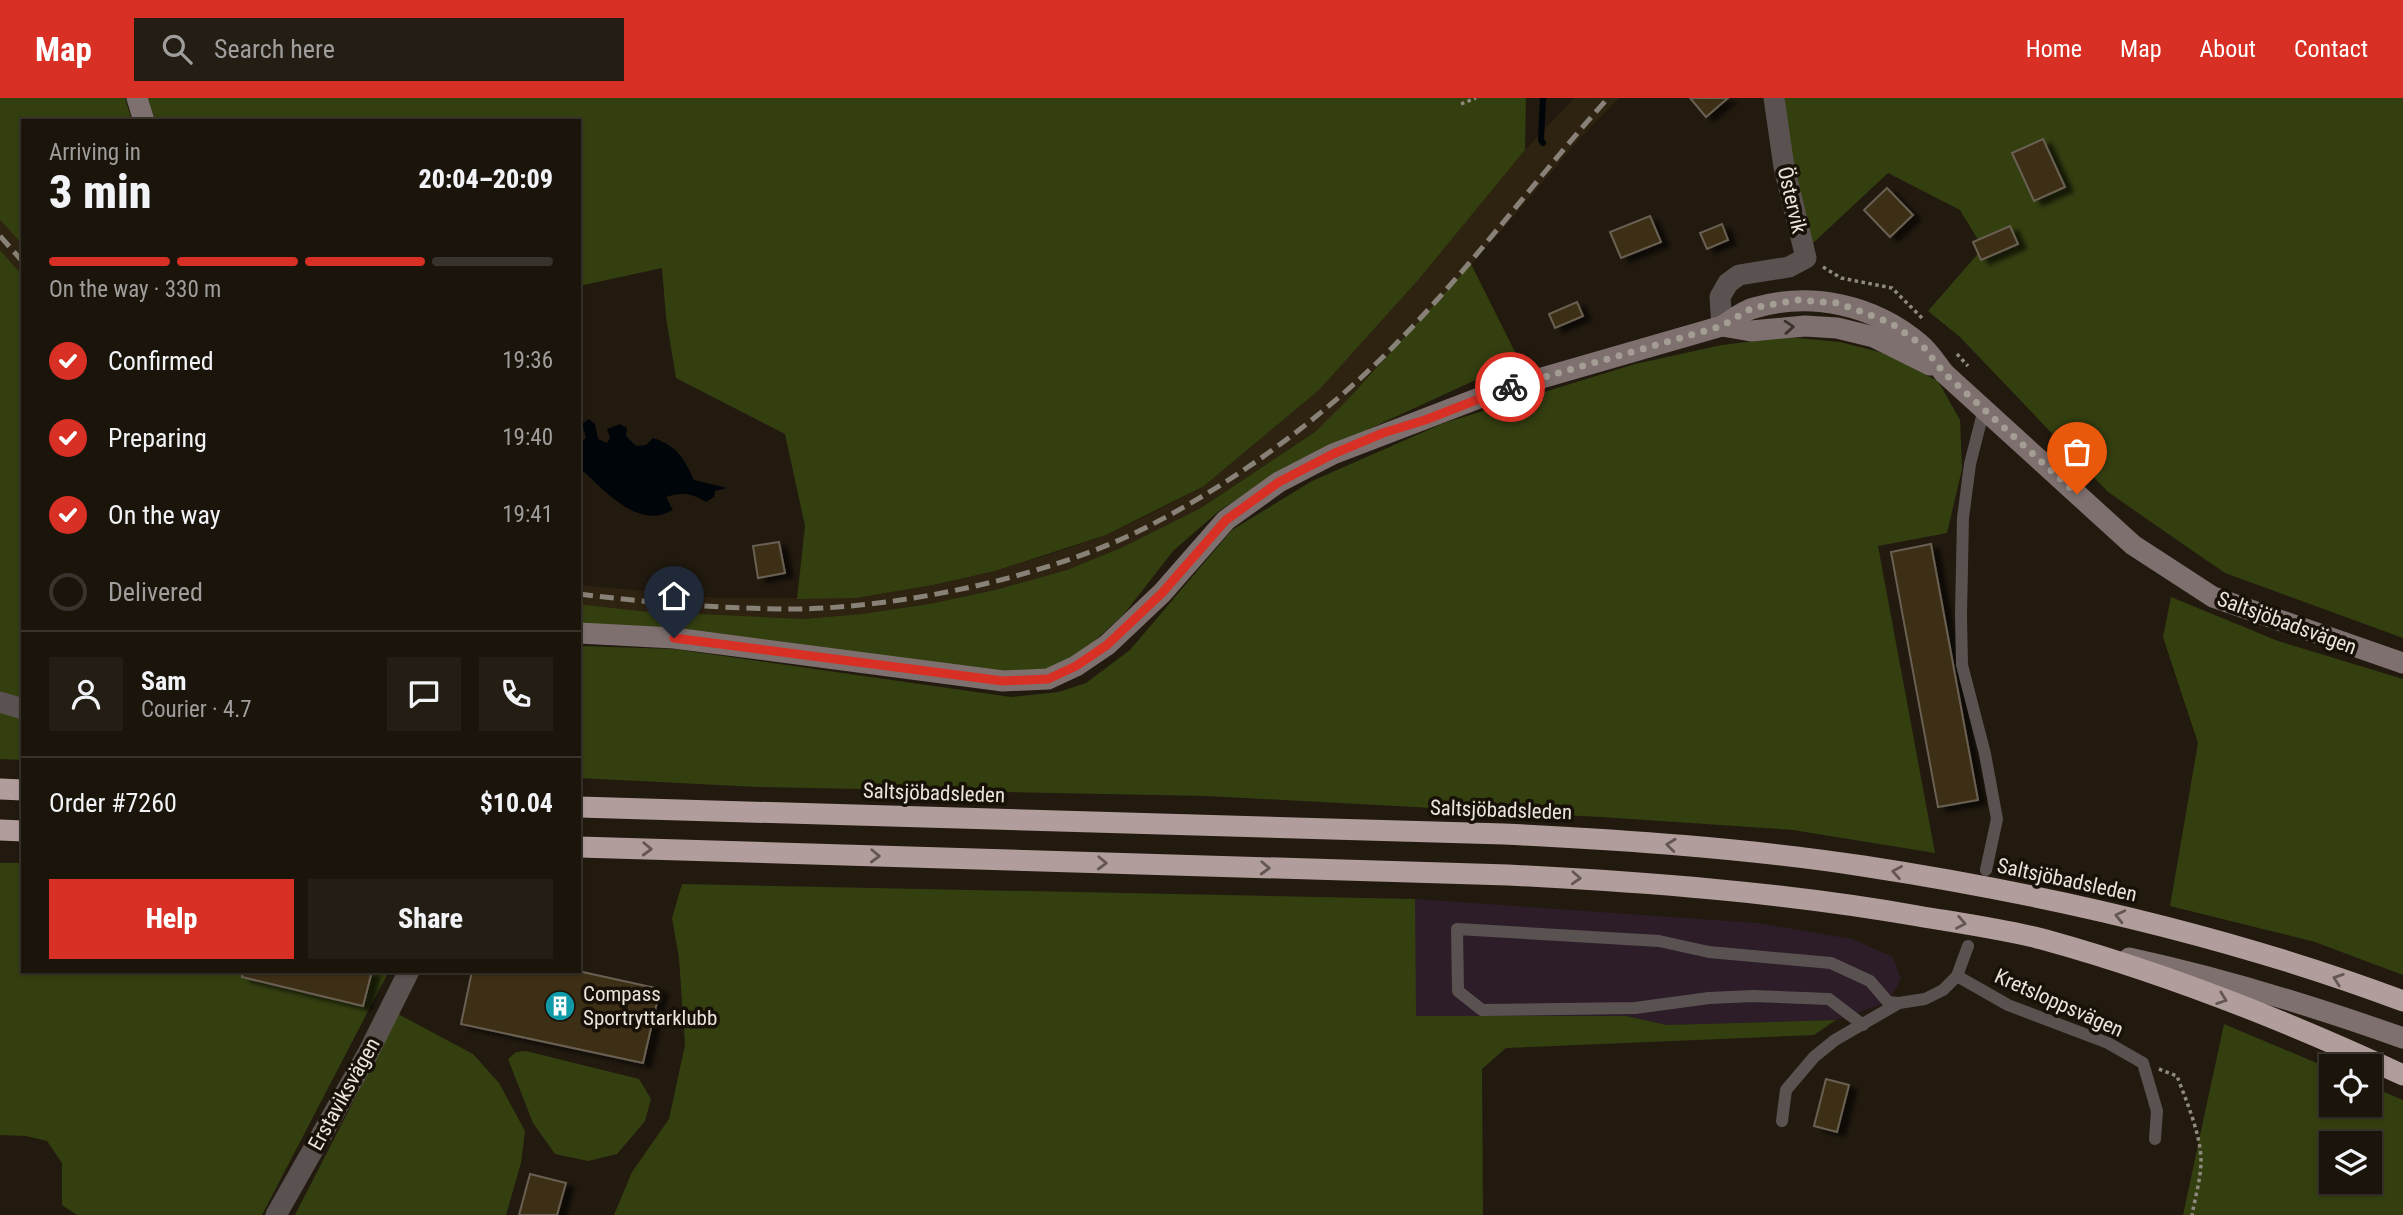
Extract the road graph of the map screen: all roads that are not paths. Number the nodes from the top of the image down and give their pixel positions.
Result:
1 (137, 98) edge
2 (1774, 98) edge
3 (143, 119) edge
4 (1722, 326) junction
5 (1984, 409) junction
6 (581, 633) edge
7 (2403, 663) edge
8 (0, 702) edge
9 (21, 708) edge
10 (0, 789) edge
11 (21, 790) edge
12 (581, 807) edge
13 (0, 830) edge
14 (21, 831) edge
15 (581, 847) edge
16 (1986, 870) dead end
17 (2041, 939) junction
18 (1968, 946) dead end
19 (408, 973) edge
20 (1957, 976) junction
21 (2403, 1001) edge
22 (1899, 1003) junction
23 (1863, 1025) junction
24 (2403, 1038) edge
25 (2403, 1075) edge
26 (1782, 1121) dead end
27 (2155, 1139) dead end
28 (276, 1215) edge

1 - 3 street
2 - 4 street, Östervik
4 - 5 street, Saltsjöbadsvägen
4 - 6 street, Saltsjöbadsvägen
5 - 7 street, Saltsjöbadsvägen
5 - 16 lane
8 - 9 street
10 - 11 highway
21 -> 12 highway, Saltsjöbadsleden
13 - 14 highway
15 -> 17 highway
17 - 24 street
17 -> 25 highway
18 - 20 lane
19 - 28 street, Erstaviksvägen
20 - 22 lane
20 - 27 lane, Kretsloppsvägen
22 - 23 lane
22 - 23 lane
23 - 26 lane

